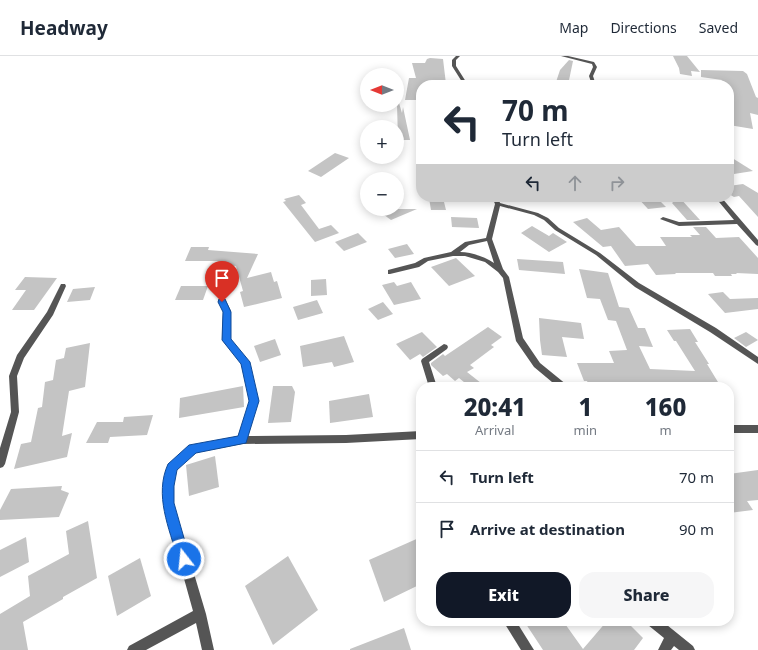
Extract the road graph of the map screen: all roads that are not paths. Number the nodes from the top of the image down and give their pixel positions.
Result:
1 (458, 56) edge
2 (563, 56) edge
3 (463, 80) edge
4 (592, 80) edge
5 (497, 202) edge
6 (500, 202) edge
7 (721, 202) edge
8 (663, 219) dead end
9 (738, 222) junction
10 (489, 239) junction
11 (758, 244) edge
12 (453, 254) junction
13 (500, 270) junction
14 (390, 272) dead end
15 (63, 286) dead end
16 (222, 302) dead end
17 (444, 347) dead end
18 (758, 361) edge
19 (431, 382) edge
20 (558, 382) edge
21 (734, 429) edge
22 (758, 429) edge
23 (416, 435) edge
24 (242, 440) junction
25 (0, 464) edge
26 (200, 614) junction
27 (512, 626) edge
28 (658, 626) edge
29 (672, 637) junction
30 (133, 650) edge
31 (208, 650) edge
32 (528, 650) edge
33 (664, 650) edge
34 (688, 650) edge

1 - 3 street
2 - 4 street
5 - 10 street
6 - 18 street
7 - 9 street
8 - 9 street
9 - 11 street
10 - 12 street
10 - 13 street
12 - 13 street
12 - 14 street
13 - 20 street
15 - 25 street
16 - 24 street
17 - 19 street
21 - 22 street
23 - 24 street
24 - 26 street
26 - 30 street
26 - 31 street
27 - 32 street
28 - 29 street
29 - 33 street
29 - 34 street

